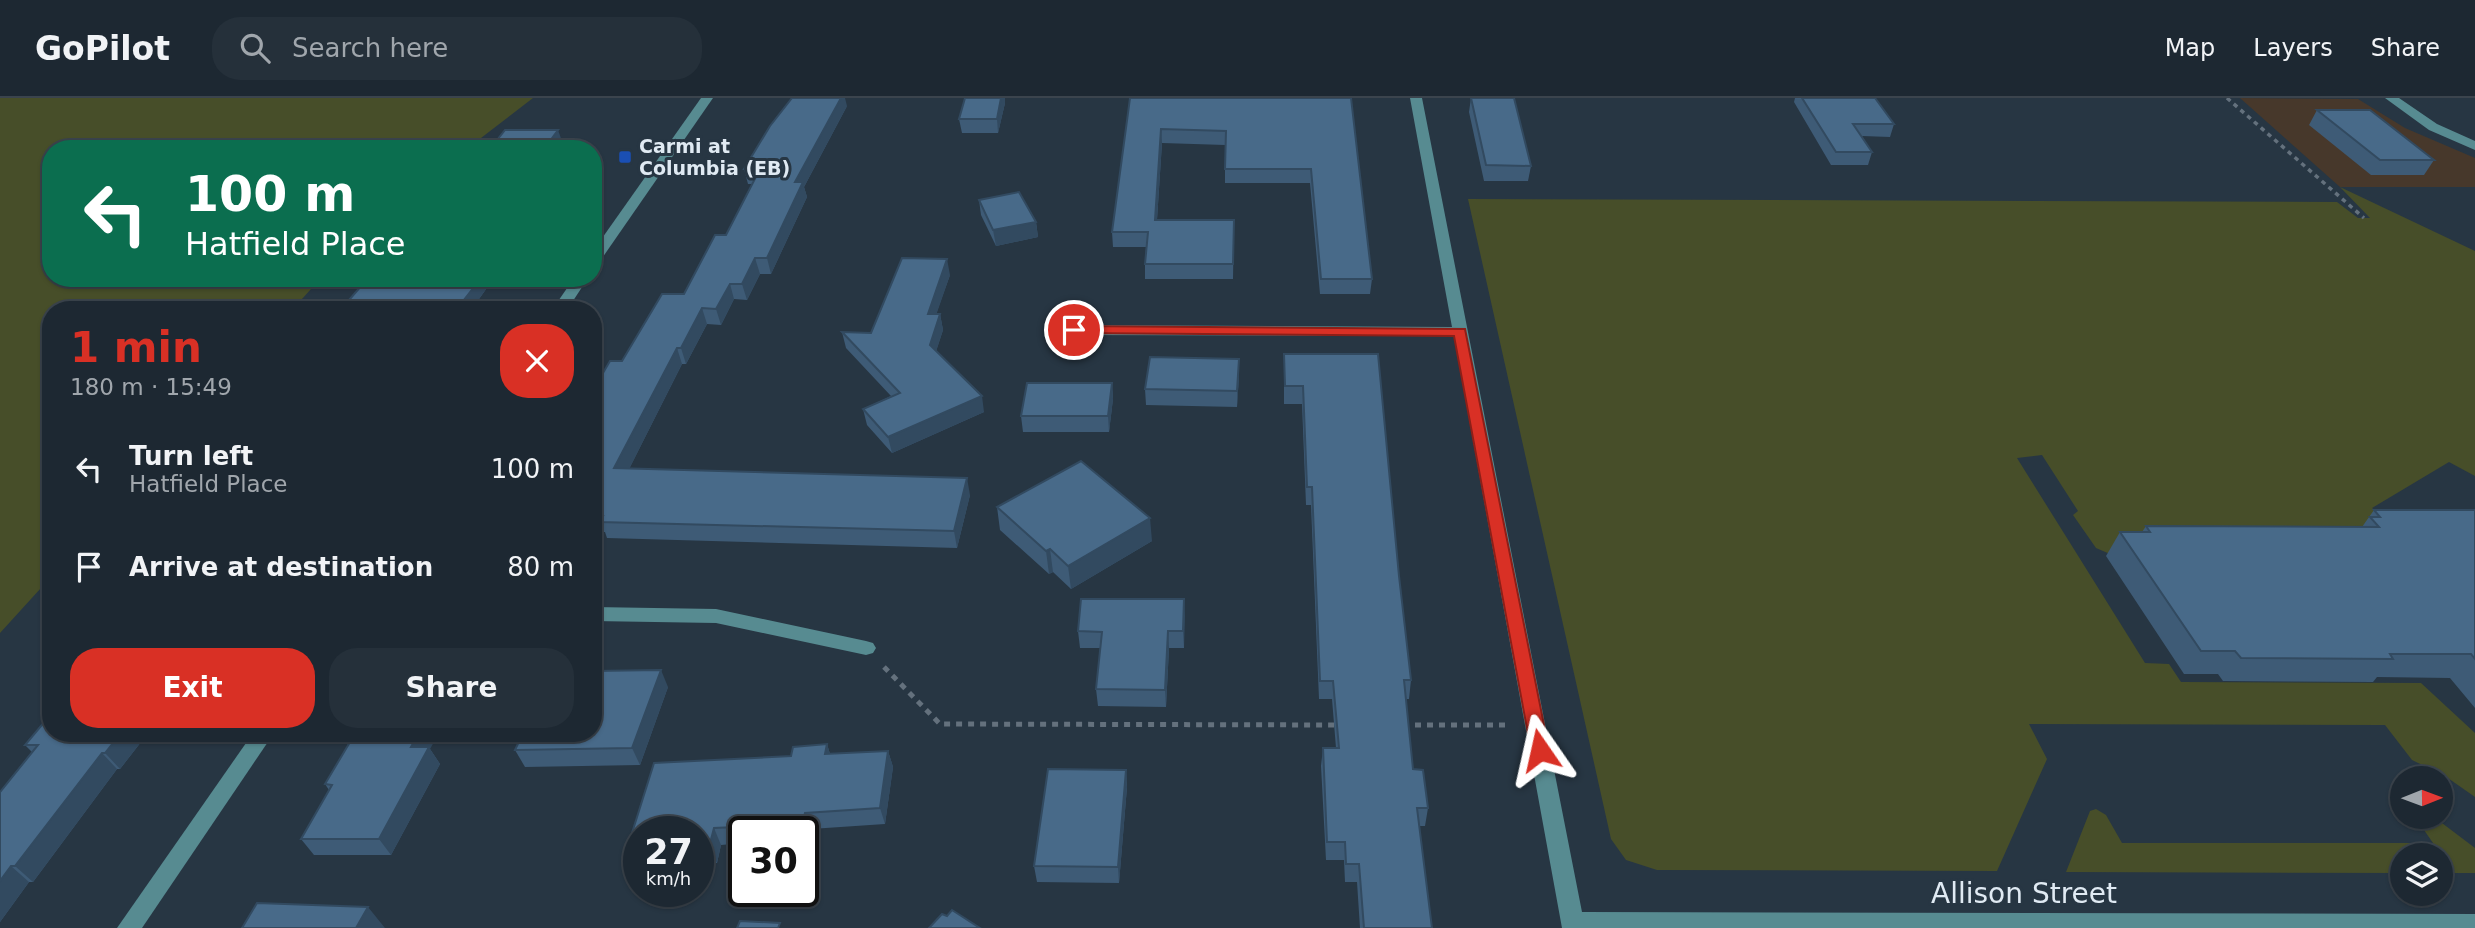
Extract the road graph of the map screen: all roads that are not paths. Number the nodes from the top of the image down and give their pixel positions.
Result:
1 (707, 98) edge
2 (1416, 98) edge
3 (2391, 98) edge
4 (2475, 146) edge
5 (602, 248) edge
6 (1074, 330) dead end
7 (1461, 332) junction
8 (602, 614) edge
9 (866, 648) road end
10 (258, 742) edge
11 (2475, 924) edge
12 (1574, 925) edge
13 (2236, 926) edge
14 (129, 928) edge

1 - 5 street
2 - 7 street
3 - 4 street
6 - 7 street
7 - 12 street
8 - 9 street
10 - 14 street
11 - 13 street, Allison Street
12 - 13 street, Allison Street

